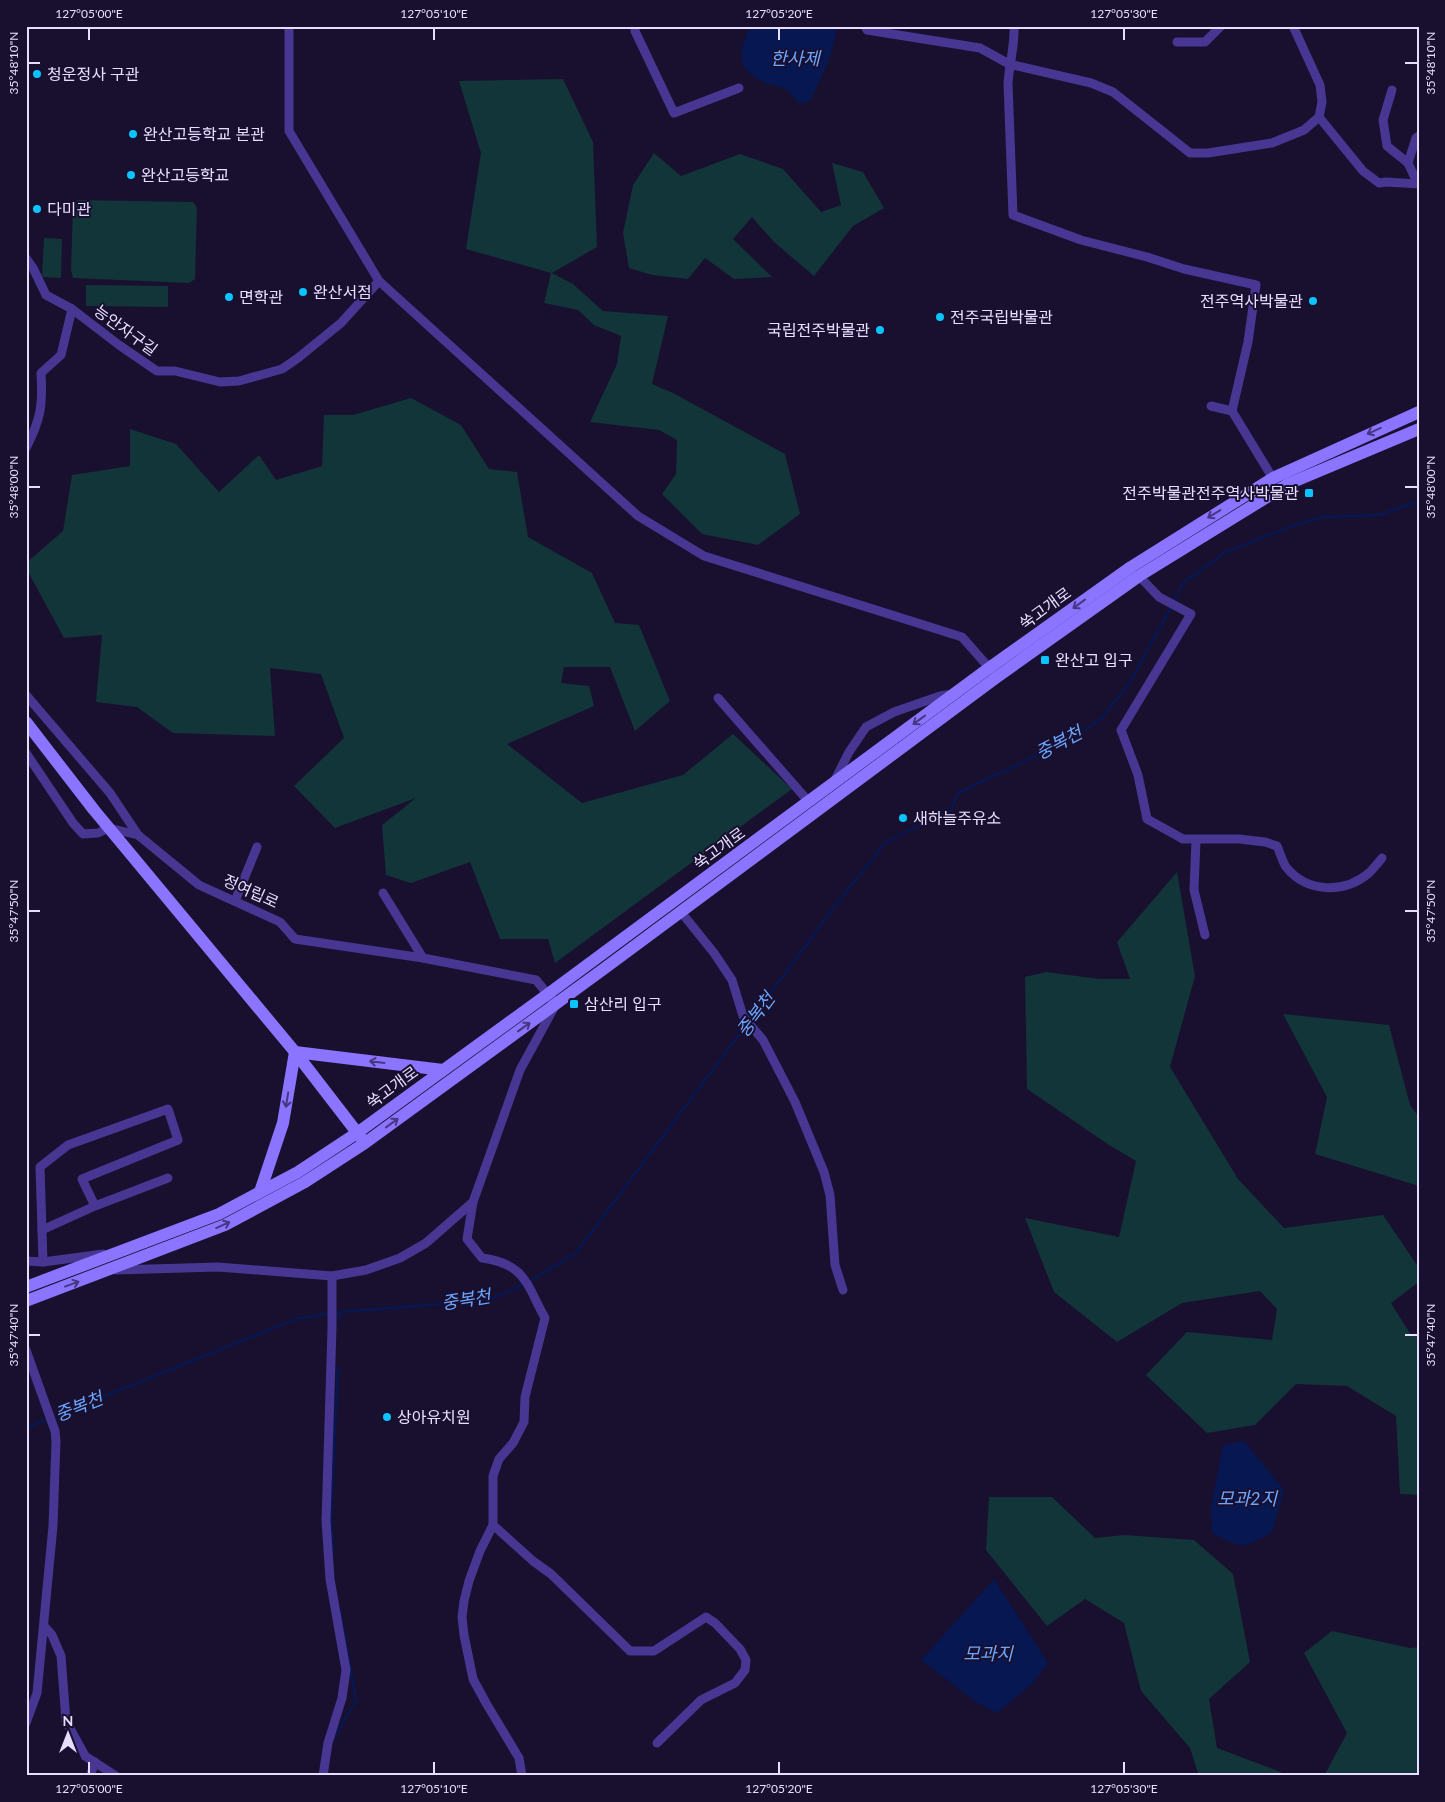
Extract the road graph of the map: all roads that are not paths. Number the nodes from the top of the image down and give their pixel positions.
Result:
1 (290, 26) edge
2 (635, 26) edge
3 (865, 26) edge
4 (1014, 26) edge
5 (1221, 26) edge
6 (1293, 26) edge
7 (1178, 42) dead end
8 (1009, 64) junction
9 (738, 88) dead end
10 (1392, 90) dead end
11 (1318, 118) junction
12 (1419, 136) edge
13 (1408, 163) junction
14 (1418, 183) edge
15 (26, 258) edge
16 (379, 281) junction
17 (72, 309) junction
18 (1211, 406) dead end
19 (1232, 411) junction
20 (1419, 412) edge
21 (1419, 429) edge
22 (26, 448) edge
23 (1273, 478) junction
24 (1279, 490) junction
25 (1139, 576) junction
26 (993, 673) junction
27 (957, 693) junction
28 (26, 695) edge
29 (718, 698) dead end
30 (26, 722) edge
31 (26, 753) edge
32 (834, 783) junction
33 (808, 802) junction
34 (109, 828) junction
35 (138, 835) junction
36 (1196, 840) junction
37 (257, 847) dead end
38 (1382, 858) dead end
39 (383, 893) dead end
40 (234, 901) junction
41 (681, 912) junction
42 (1205, 935) dead end
43 (423, 958) junction
44 (552, 999) junction
45 (295, 1052) junction
46 (443, 1070) junction
47 (361, 1138) junction
48 (168, 1178) dead end
49 (260, 1192) junction
50 (473, 1202) junction
51 (95, 1206) junction
52 (42, 1230) junction
53 (118, 1252) junction
54 (26, 1261) edge
55 (43, 1262) junction
56 (108, 1270) junction
57 (332, 1276) junction
58 (26, 1287) edge
59 (843, 1290) dead end
60 (26, 1300) edge
61 (26, 1350) edge
62 (493, 1525) junction
63 (44, 1626) junction
64 (26, 1723) edge
65 (657, 1743) dead end
66 (95, 1762) junction
67 (90, 1776) edge
68 (116, 1776) edge
69 (323, 1776) edge
70 (522, 1776) edge

1 - 16 street
2 - 9 street
3 - 8 street
4 - 8 street
5 - 7 street
6 - 11 street
8 - 11 street
8 - 19 street
10 - 13 street
11 - 14 street
12 - 13 street
13 - 14 street
15 - 17 street, 능안자구길
16 - 17 street, 능안자구길
16 - 26 street
17 - 22 street
18 - 19 street
19 - 23 street
20 -> 23 street, 쑥고개로
21 - 24 street, 쑥고개로
23 - 24 street
23 -> 26 street, 쑥고개로
24 - 25 street, 쑥고개로
25 - 26 street, 쑥고개로
25 - 36 street
26 - 27 street, 쑥고개로
26 - 41 street, 쑥고개로
27 -> 32 street, 쑥고개로
27 - 32 street
28 - 35 street, 정여립로
29 - 33 street
30 - 34 street
31 - 34 street
32 - 33 street, 쑥고개로
33 - 44 street, 쑥고개로
34 - 35 street
34 - 45 street
35 - 40 street, 정여립로
36 - 38 street
36 - 42 street
37 - 40 street
39 - 43 street
40 - 43 street, 정여립로
41 - 44 street, 쑥고개로
41 - 59 street
43 - 44 street, 정여립로
44 - 46 street, 쑥고개로
47 -> 44 street, 쑥고개로
44 - 50 street
46 -> 45 street
45 - 47 street
45 -> 49 street
46 - 47 street, 쑥고개로
47 - 49 street, 쑥고개로
56 -> 47 street, 쑥고개로
48 - 51 street
49 - 53 street, 쑥고개로
50 - 57 street
50 - 62 street
51 - 52 street
51 - 52 street
52 - 55 street
53 - 55 street
53 - 58 street, 쑥고개로
54 - 55 street
56 - 57 street
60 -> 56 street, 쑥고개로
57 - 69 street
61 - 63 street
62 - 65 street
62 - 70 street
63 - 64 street
63 - 66 street
66 - 67 street
66 - 68 street

